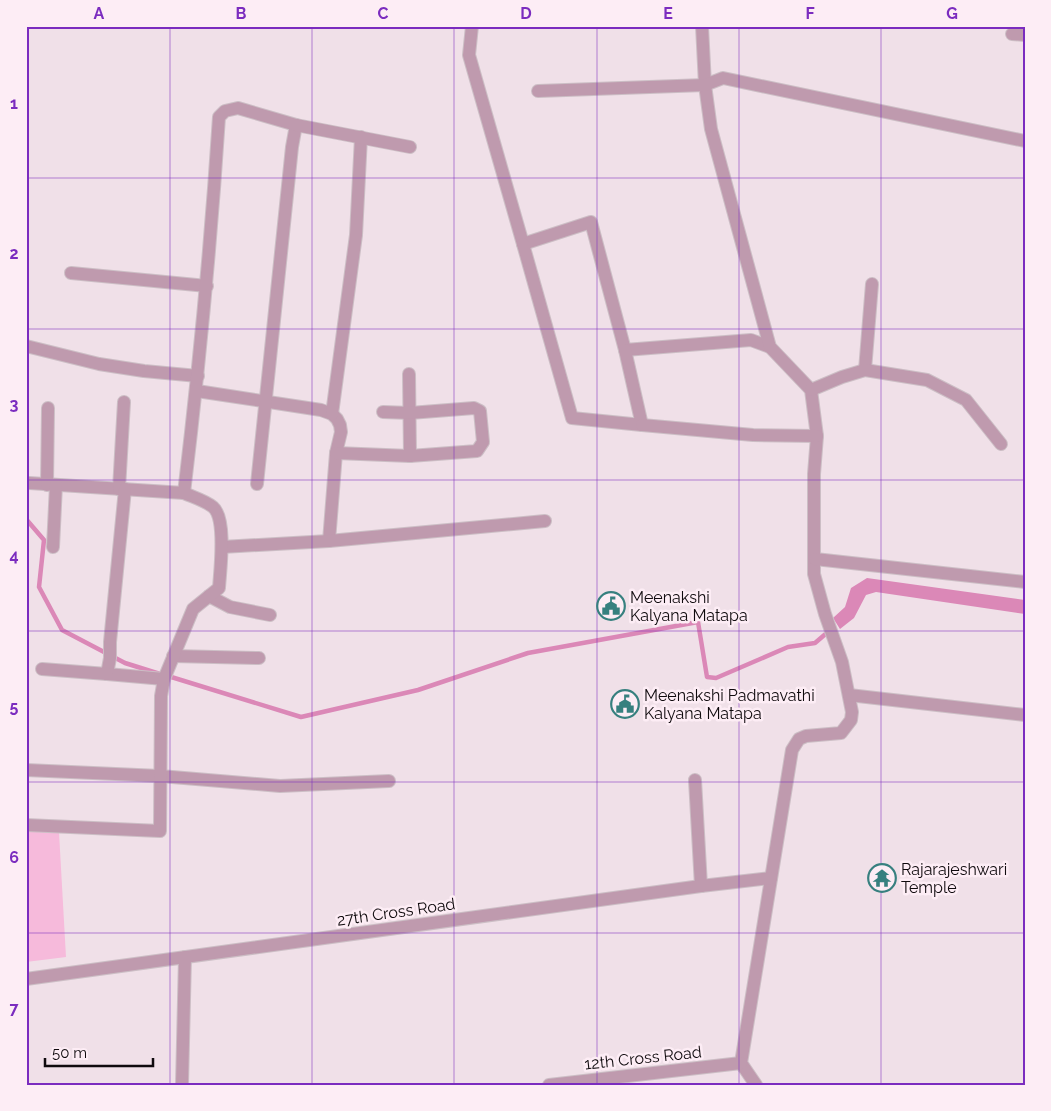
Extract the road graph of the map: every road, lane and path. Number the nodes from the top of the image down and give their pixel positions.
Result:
1 (472, 26) edge
2 (702, 26) edge
3 (706, 85) junction
4 (538, 92) dead end
5 (296, 125) junction
6 (361, 137) junction
7 (1025, 141) edge
8 (410, 147) dead end
9 (523, 244) junction
10 (71, 273) dead end
11 (872, 284) dead end
12 (207, 286) junction
13 (26, 346) edge
14 (770, 347) junction
15 (625, 350) junction
16 (865, 370) junction
17 (409, 374) dead end
18 (198, 376) junction
19 (811, 390) junction
20 (197, 391) junction
21 (124, 402) dead end
22 (266, 402) junction
23 (48, 408) dead end
24 (383, 412) dead end
25 (410, 413) junction
26 (332, 414) junction
27 (642, 425) junction
28 (817, 436) junction
29 (1001, 444) dead end
30 (336, 453) junction
31 (410, 456) junction
32 (28, 483) dead end
33 (257, 484) dead end
34 (52, 485) junction
35 (122, 489) junction
36 (184, 493) junction
37 (545, 521) dead end
38 (329, 541) junction
39 (222, 546) junction
40 (53, 547) dead end
41 (815, 560) junction
42 (1025, 582) edge
43 (209, 596) junction
44 (270, 615) dead end
45 (259, 658) dead end
46 (172, 660) junction
47 (42, 669) dead end
48 (107, 674) junction
49 (164, 679) junction
50 (849, 695) junction
51 (1025, 715) edge
52 (26, 770) edge
53 (160, 776) junction
54 (695, 780) dead end
55 (389, 781) dead end
56 (26, 826) edge
57 (771, 878) junction
58 (701, 886) junction
59 (185, 957) junction
60 (26, 979) edge
61 (741, 1063) junction
62 (624, 1080) edge
63 (182, 1085) edge
64 (549, 1085) edge
65 (756, 1085) edge

1 - 9 street
2 - 3 street
3 - 4 street
3 - 7 street
3 - 14 street
5 - 6 street
5 - 12 street
5 - 22 street
6 - 8 street
6 - 26 street
9 - 15 street
9 - 27 street
10 - 12 street
11 - 16 street
12 - 18 street
13 - 18 street
14 - 15 street
14 - 19 street
15 - 27 street
16 - 19 street
16 - 29 street
17 - 25 street
18 - 20 street
19 - 28 street
20 - 22 street
20 - 36 street
21 - 35 street
22 - 26 street
22 - 33 street
23 - 34 street
24 - 25 street
25 - 31 street
25 - 31 street
26 - 30 street
27 - 28 street
28 - 41 street
30 - 31 street
30 - 38 street
32 - 34 street
34 - 35 street
34 - 40 street
35 - 36 street
35 - 48 street
36 - 39 street
37 - 38 street
38 - 39 street
39 - 43 street
41 - 42 street
41 - 50 street
43 - 44 street
43 - 46 street
45 - 46 street
46 - 49 street
47 - 48 street
48 - 49 street
49 - 53 street
50 - 51 street
50 - 57 street
52 - 53 street
53 - 55 street
53 - 56 street
54 - 58 street
57 - 58 street, 27th Cross Road
57 - 61 street
58 - 59 street, 27th Cross Road
59 - 60 street, 27th Cross Road
59 - 63 street
61 - 62 street, 12th Cross Road
61 - 65 street
62 - 64 street, 12th Cross Road

